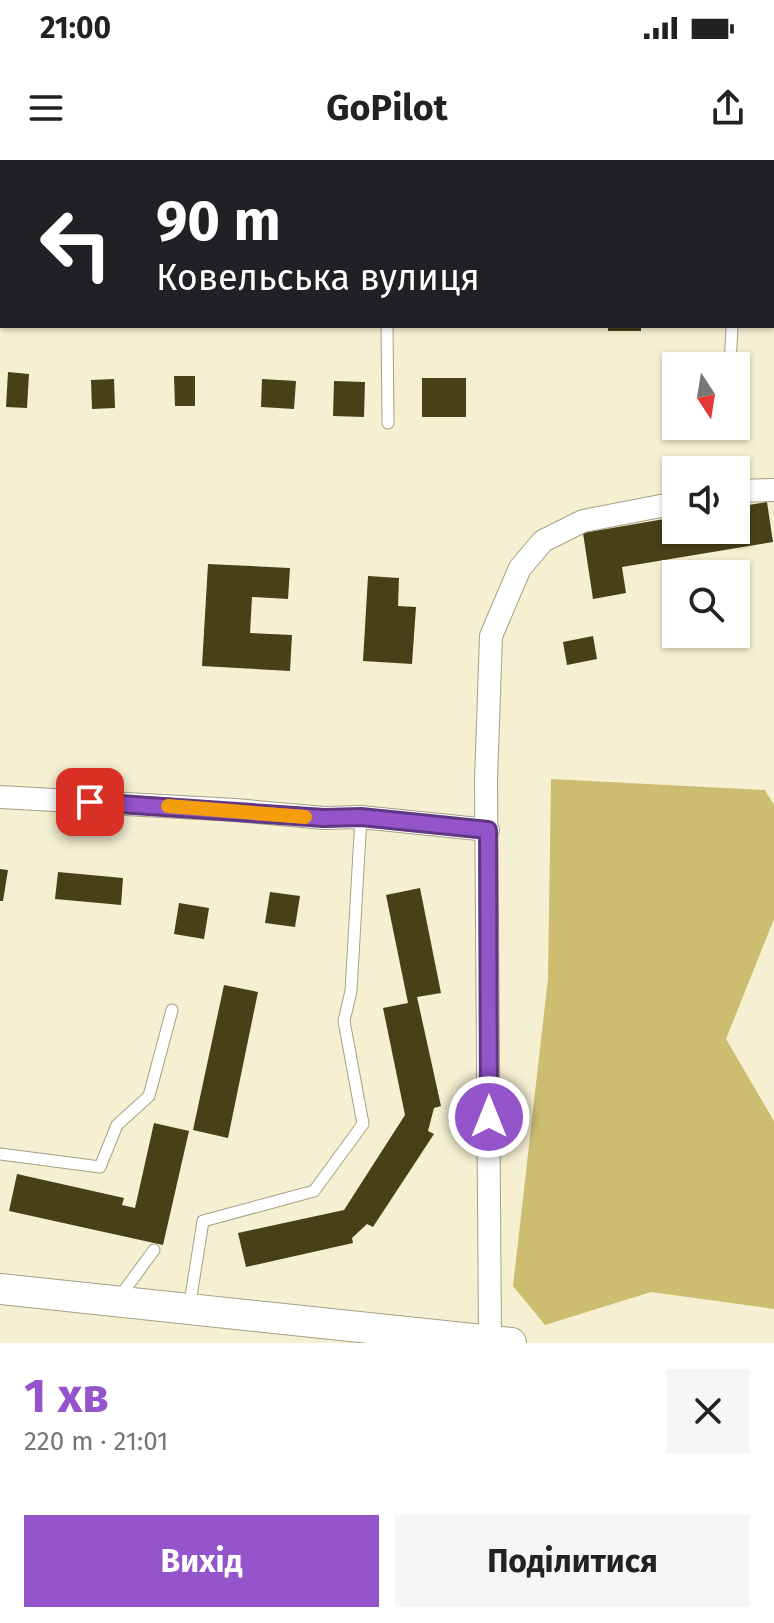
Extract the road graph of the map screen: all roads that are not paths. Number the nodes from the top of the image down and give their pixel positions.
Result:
1 (387, 328) edge
2 (732, 328) edge
3 (731, 352) edge
4 (388, 423) dead end
5 (774, 490) edge
6 (750, 491) edge
7 (662, 506) edge
8 (0, 797) edge
9 (361, 817) junction
10 (488, 830) junction
11 (172, 1010) dead end
12 (0, 1154) edge
13 (154, 1250) dead end
14 (0, 1289) edge
15 (116, 1303) junction
16 (189, 1310) junction
17 (391, 1337) edge
18 (501, 1342) edge

1 - 4 lane
2 - 3 lane
5 - 6 street
7 - 10 street
8 - 9 street
9 - 10 street
9 - 16 lane
10 - 18 street
11 - 12 lane
13 - 15 lane
14 - 15 street
15 - 16 street
16 - 17 street
17 - 18 street

